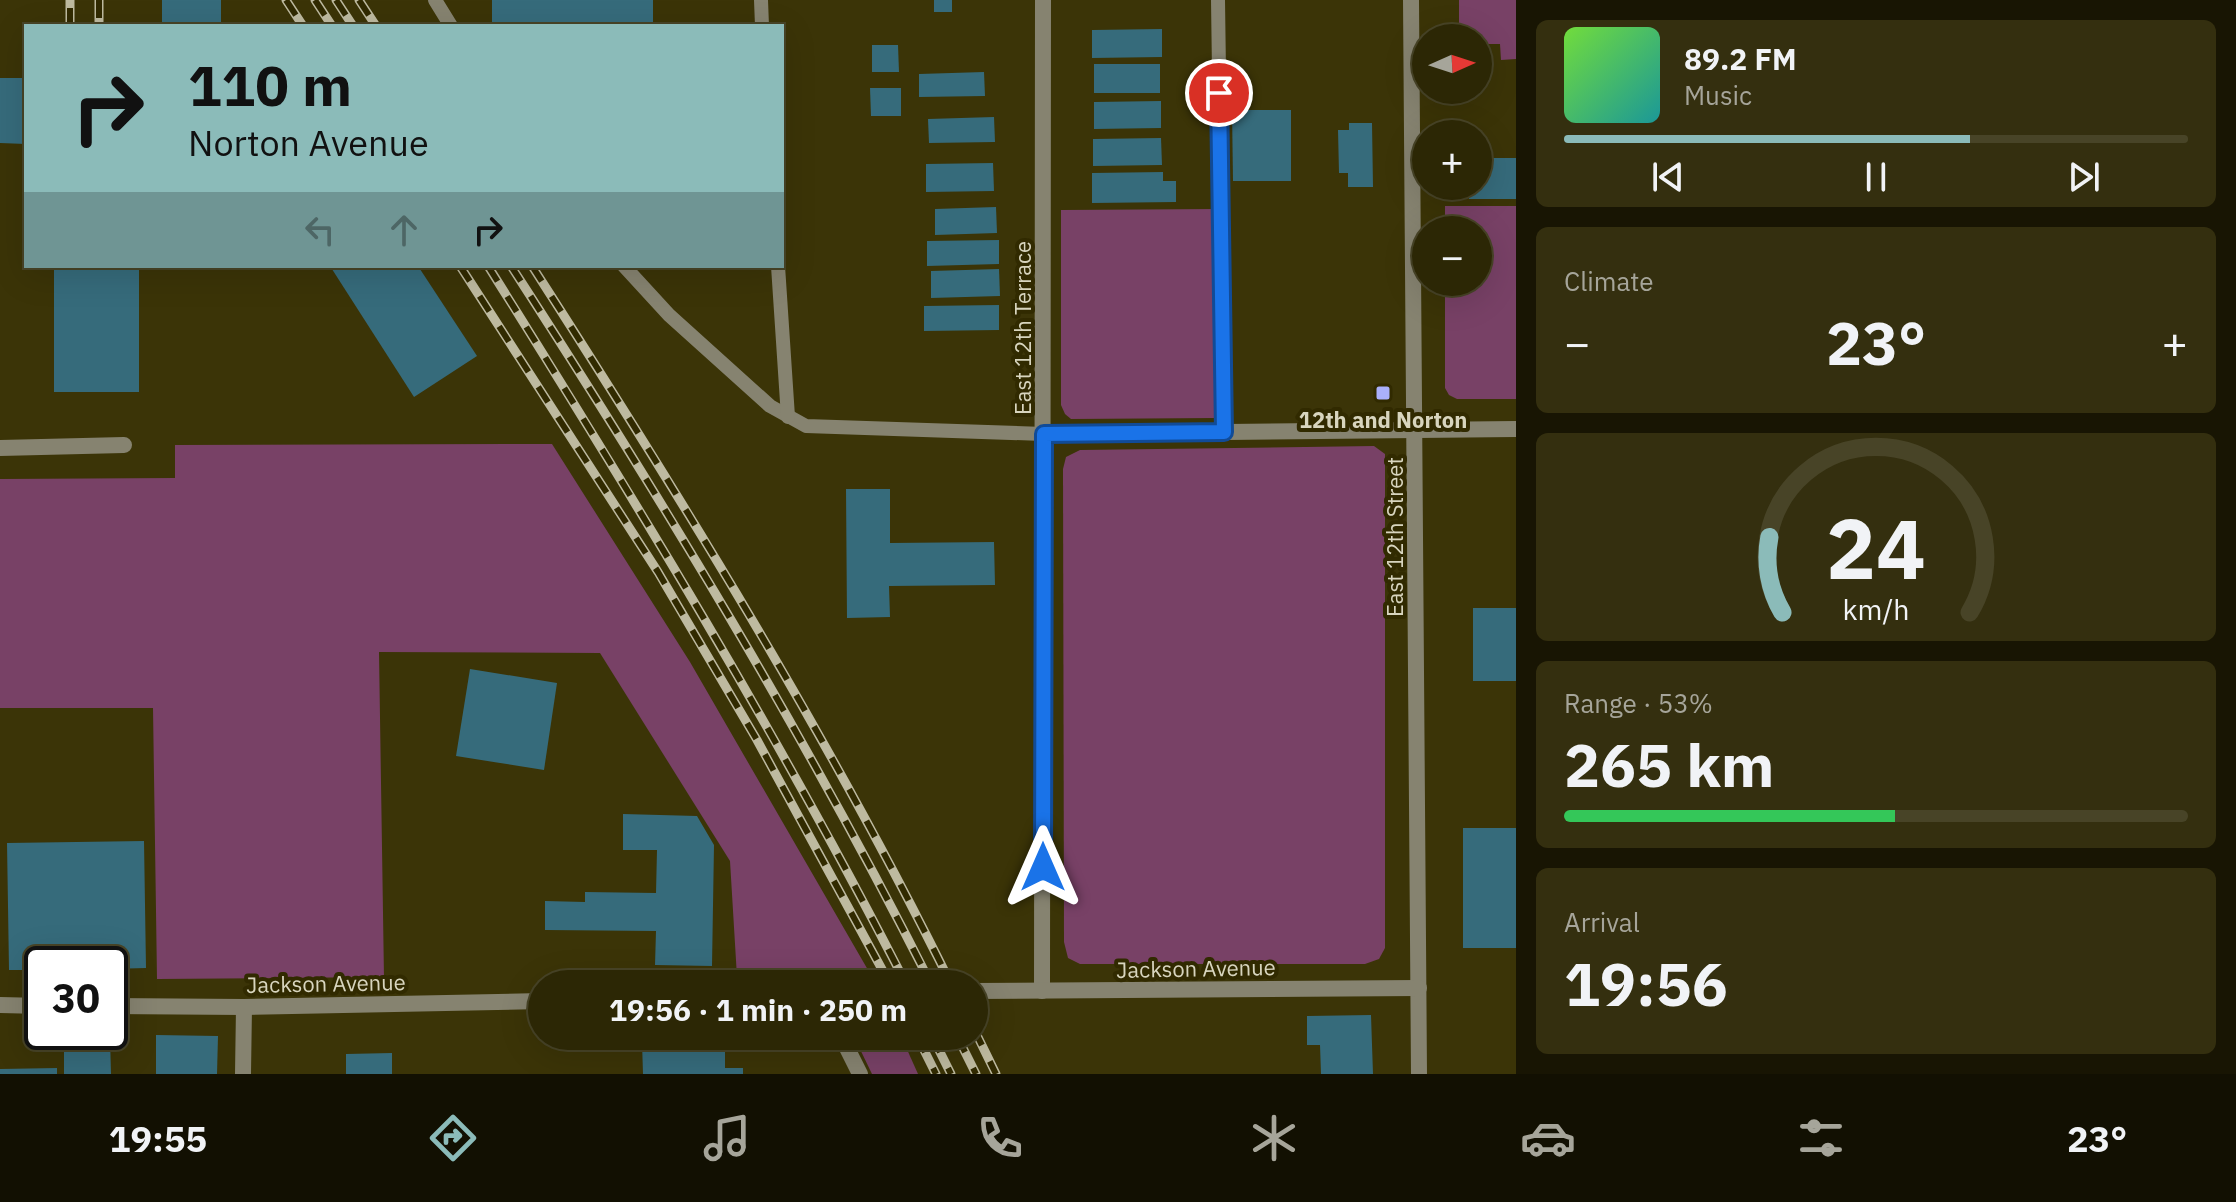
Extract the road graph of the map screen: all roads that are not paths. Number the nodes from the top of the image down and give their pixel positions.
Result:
1 (435, 0) edge
2 (761, 0) edge
3 (1043, 0) edge
4 (1218, 0) edge
5 (1411, 0) edge
6 (450, 24) edge
7 (762, 24) edge
8 (626, 268) edge
9 (778, 268) edge
10 (788, 417) junction
11 (1516, 429) edge
12 (1415, 430) junction
13 (1224, 432) junction
14 (1044, 434) junction
15 (124, 445) dead end
16 (0, 448) edge
17 (1419, 988) junction
18 (988, 991) edge
19 (1042, 991) junction
20 (528, 1001) edge
21 (0, 1005) edge
22 (24, 1006) edge
23 (128, 1006) edge
24 (244, 1007) junction
25 (848, 1050) edge
26 (243, 1074) edge
27 (860, 1074) edge
28 (1419, 1074) edge

1 - 6 lane
2 - 7 lane
3 - 14 street, East 12th Terrace
4 - 13 lane
5 - 12 street, East 12th Street
8 - 10 lane
9 - 10 lane
10 - 14 lane
11 - 12 street
12 - 13 street
12 - 17 street, East 12th Street
13 - 14 street
14 - 19 street, East 12th Terrace
15 - 16 street
17 - 19 street, Jackson Avenue
17 - 28 street, East 12th Street
18 - 19 street, Jackson Avenue
20 - 24 street, Jackson Avenue
21 - 22 street
23 - 24 street, Jackson Avenue
24 - 26 street
25 - 27 street

